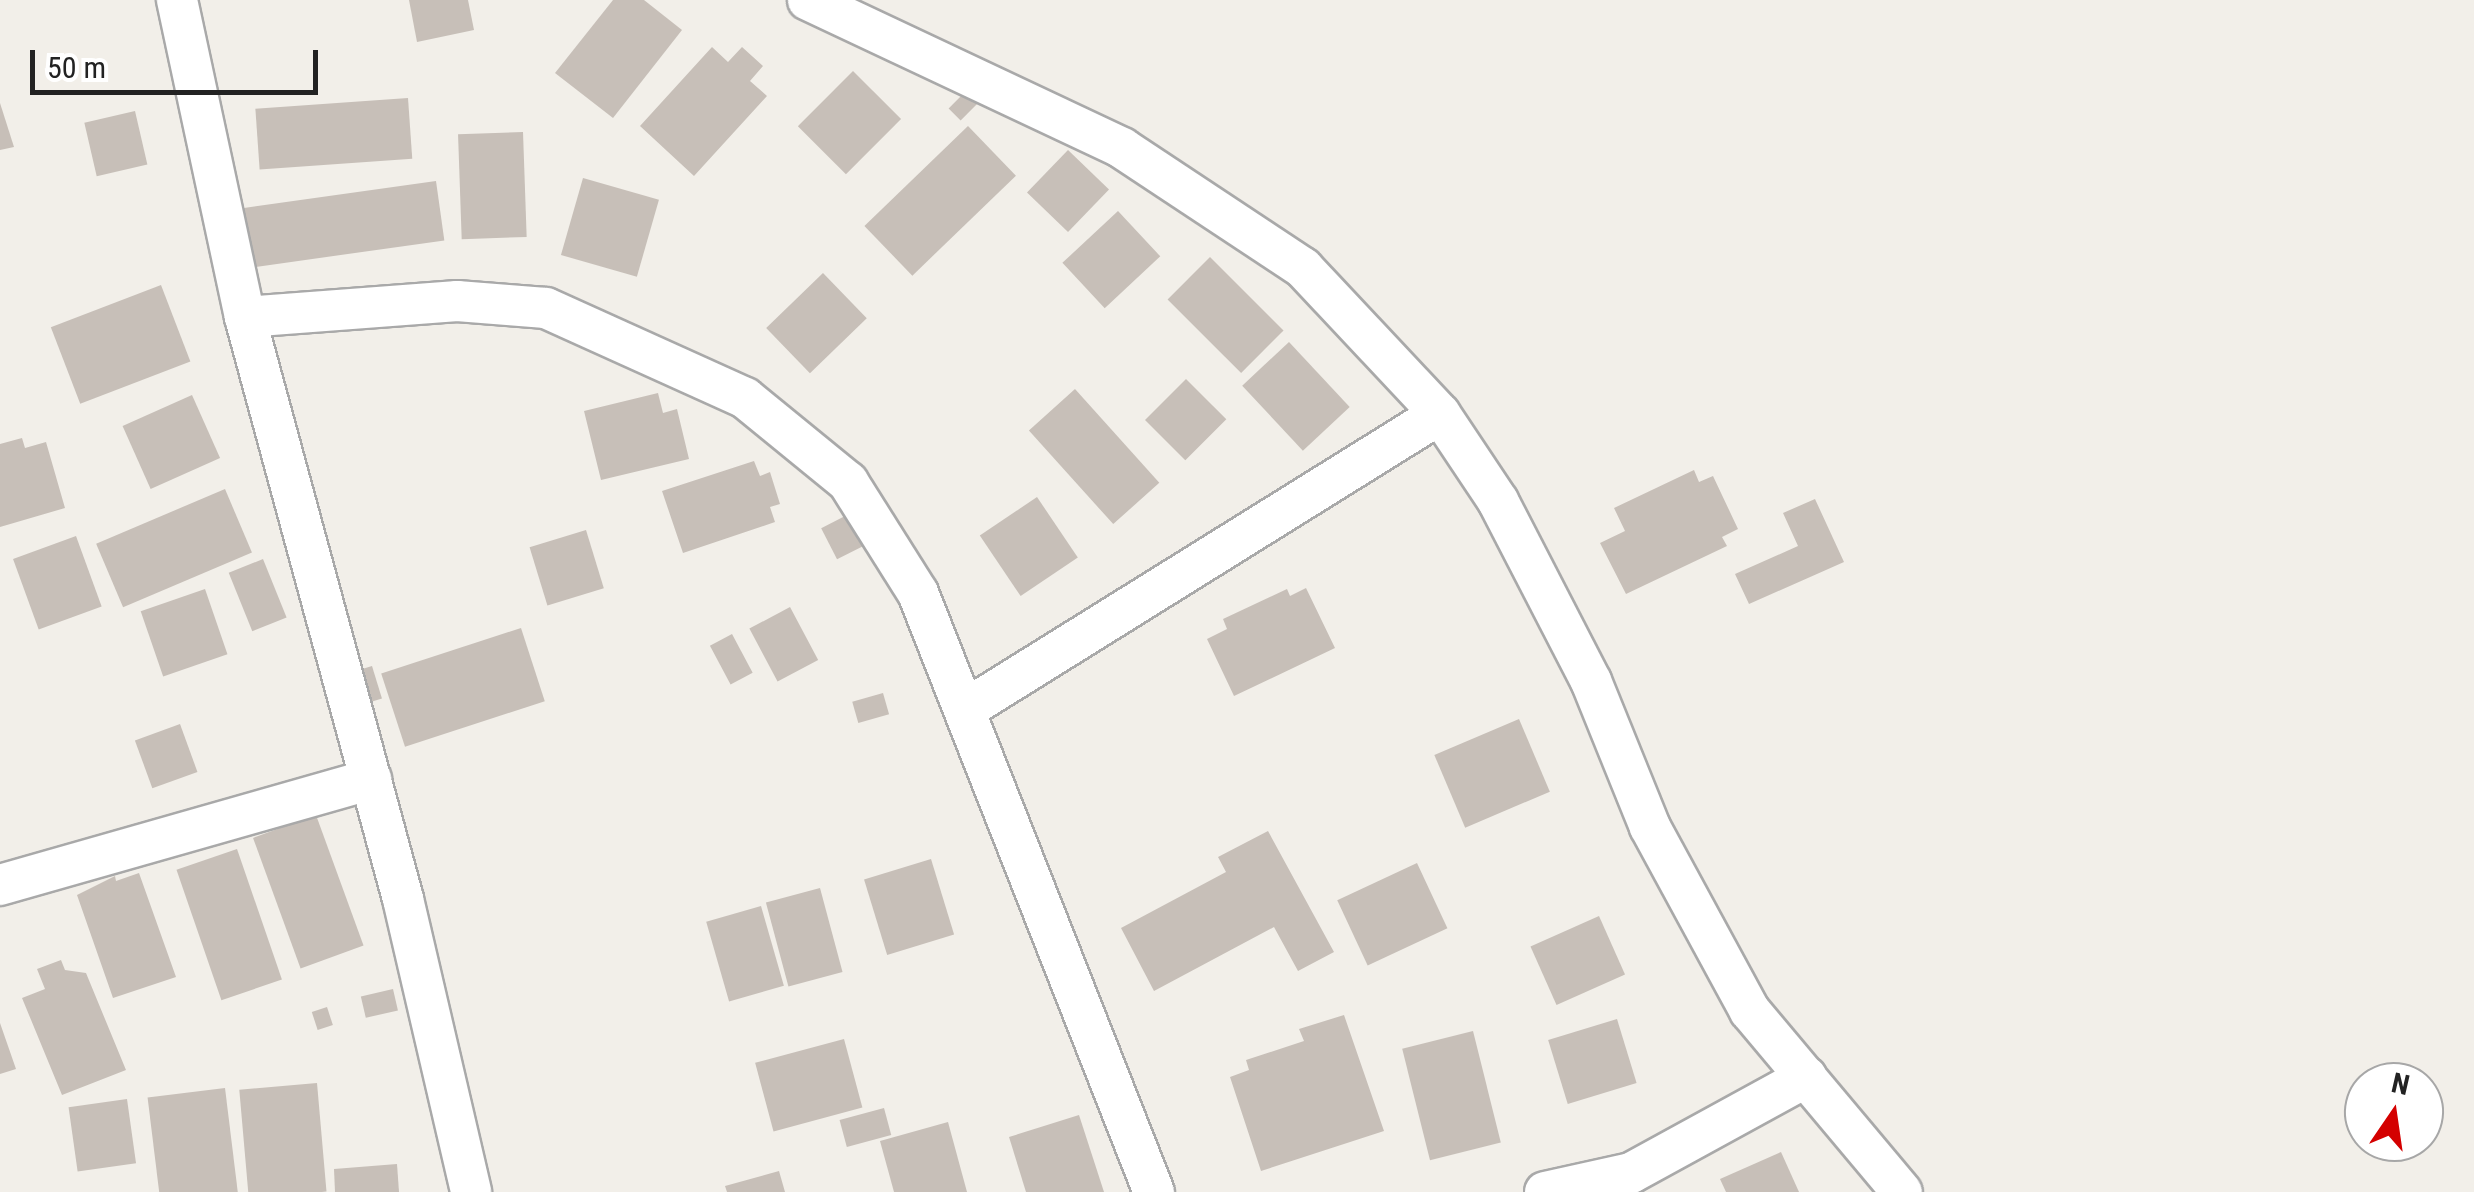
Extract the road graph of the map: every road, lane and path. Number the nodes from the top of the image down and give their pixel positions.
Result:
1 (177, 0) edge
2 (808, 0) edge
3 (245, 317) junction
4 (1440, 414) junction
5 (966, 709) junction
6 (371, 779) junction
7 (0, 884) edge
8 (1806, 1078) junction
9 (471, 1192) edge
10 (1154, 1192) edge
11 (1545, 1192) edge
12 (1902, 1192) edge

1 - 3 street
2 - 4 street
3 - 5 street
3 - 6 street
4 - 5 street
4 - 8 street
5 - 10 street
6 - 7 street
6 - 9 street
8 - 11 street
8 - 12 street

